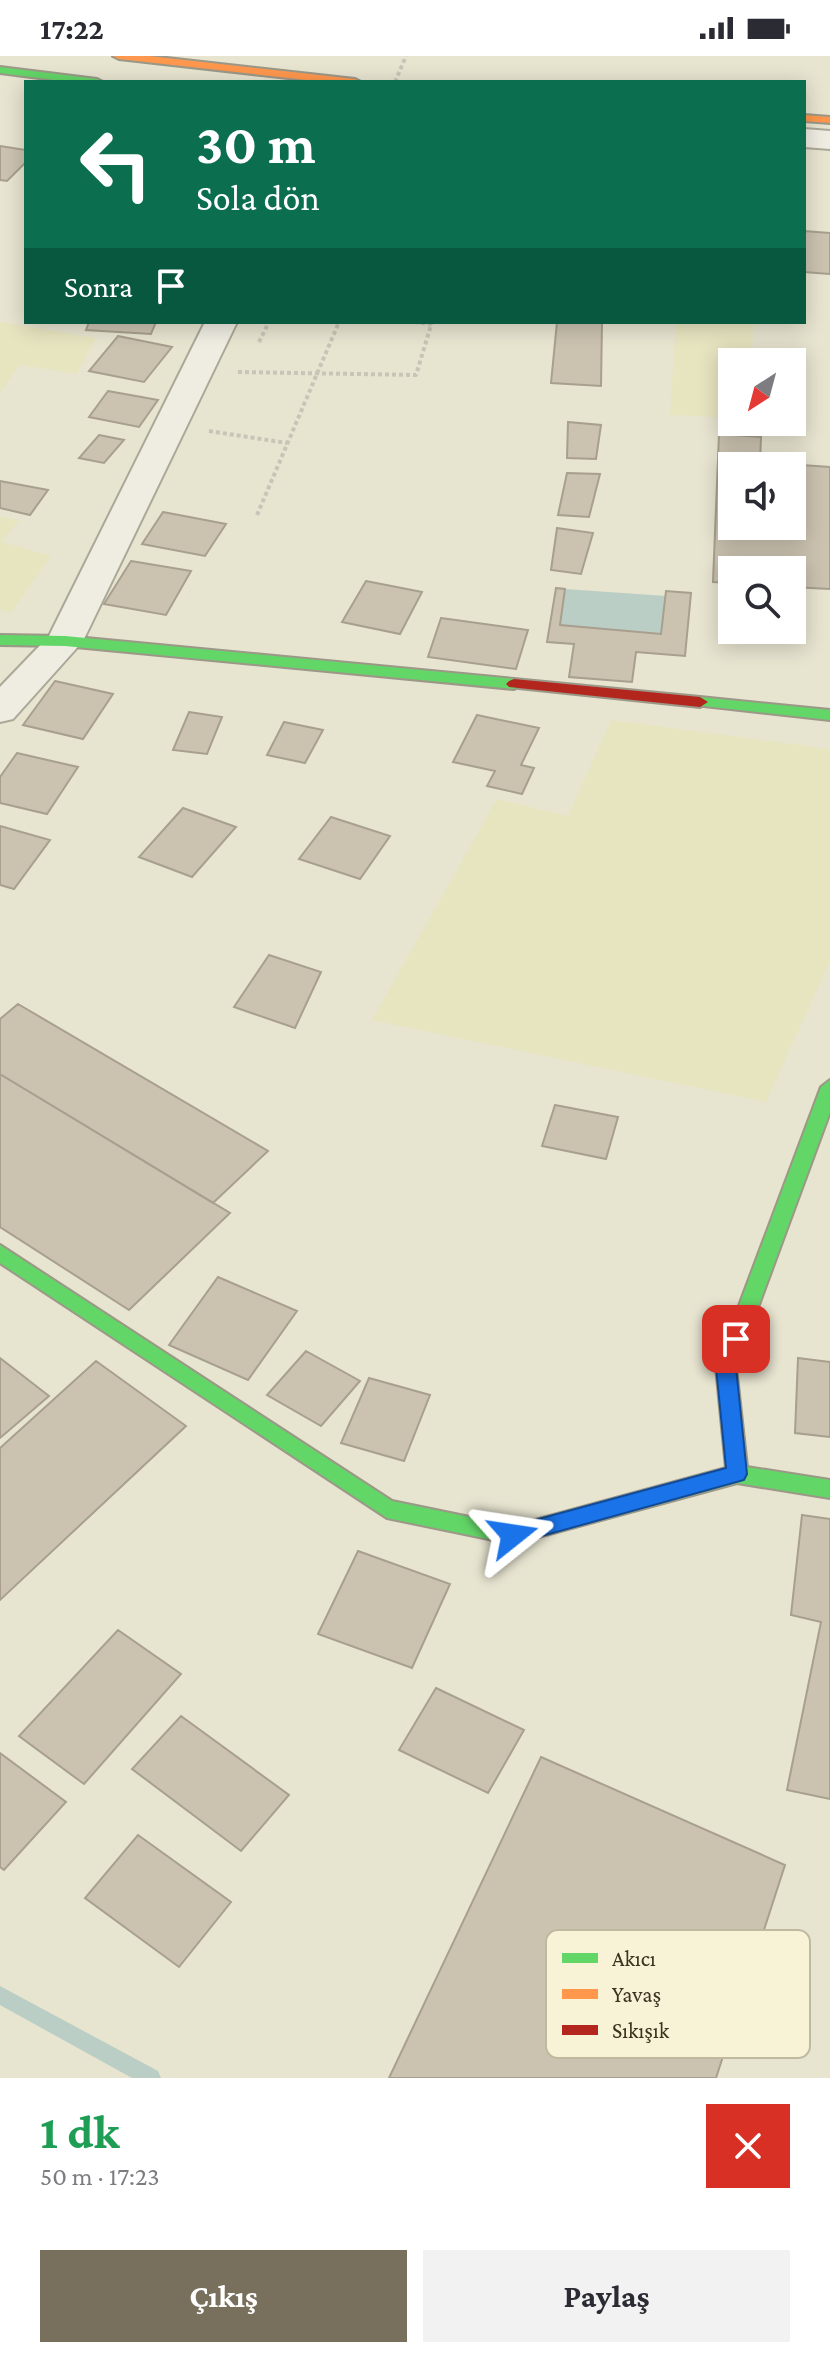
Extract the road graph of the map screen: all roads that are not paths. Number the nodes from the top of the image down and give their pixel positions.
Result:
1 (119, 56) edge
2 (0, 70) edge
3 (81, 80) edge
4 (337, 80) edge
5 (806, 118) edge
6 (830, 120) edge
7 (806, 138) edge
8 (830, 140) edge
9 (220, 324) edge
10 (0, 640) edge
11 (65, 641) junction
12 (0, 710) edge
13 (830, 715) edge
14 (830, 1087) edge
15 (0, 1253) edge
16 (737, 1474) junction
17 (830, 1489) edge

1 - 4 main road
2 - 3 main road
5 - 6 main road
7 - 8 street
9 - 11 street
10 - 11 main road
11 - 12 street
11 - 13 main road
14 - 16 main road
15 - 16 main road
16 - 17 main road

